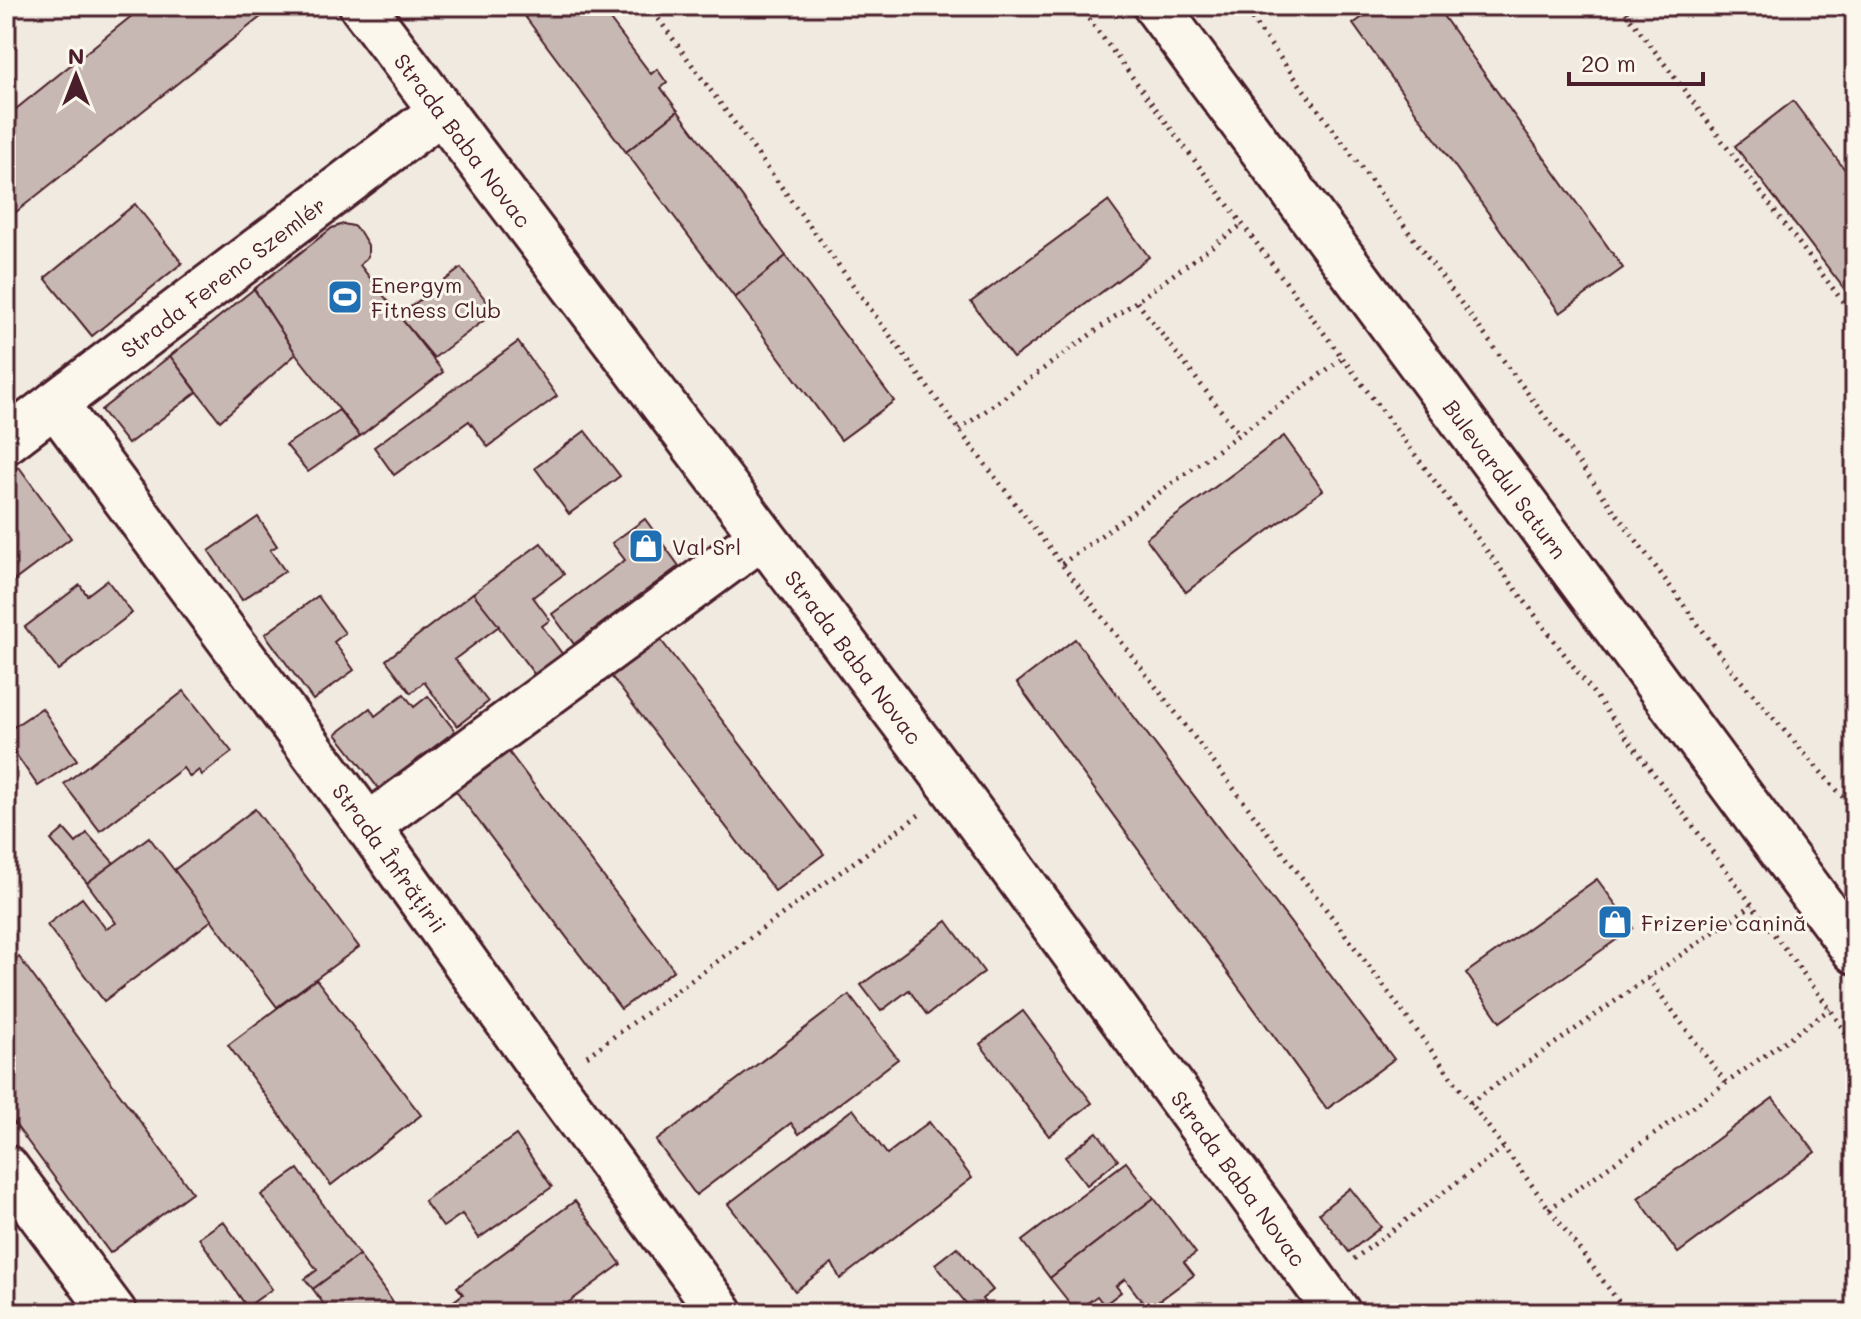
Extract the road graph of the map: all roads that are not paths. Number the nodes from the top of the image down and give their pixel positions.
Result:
1 (362, 6) edge
2 (1156, 6) edge
3 (440, 112) junction
4 (55, 404) junction
5 (6, 441) edge
6 (761, 537) junction
7 (368, 826) junction
8 (1855, 951) edge
9 (6, 1168) edge
10 (1328, 1300) edge
11 (114, 1313) edge
12 (721, 1313) edge

1 - 3 street, Strada Baba Novac
2 - 8 street, Bulevardul Saturn
3 - 4 street, Strada Ferenc Szemlér
3 - 6 street, Strada Baba Novac
4 - 5 street, Strada Ferenc Szemlér
4 - 7 street, Strada Înfrățirii
6 - 7 street
6 - 10 street, Strada Baba Novac
7 - 12 street, Strada Înfrățirii
9 - 11 street

